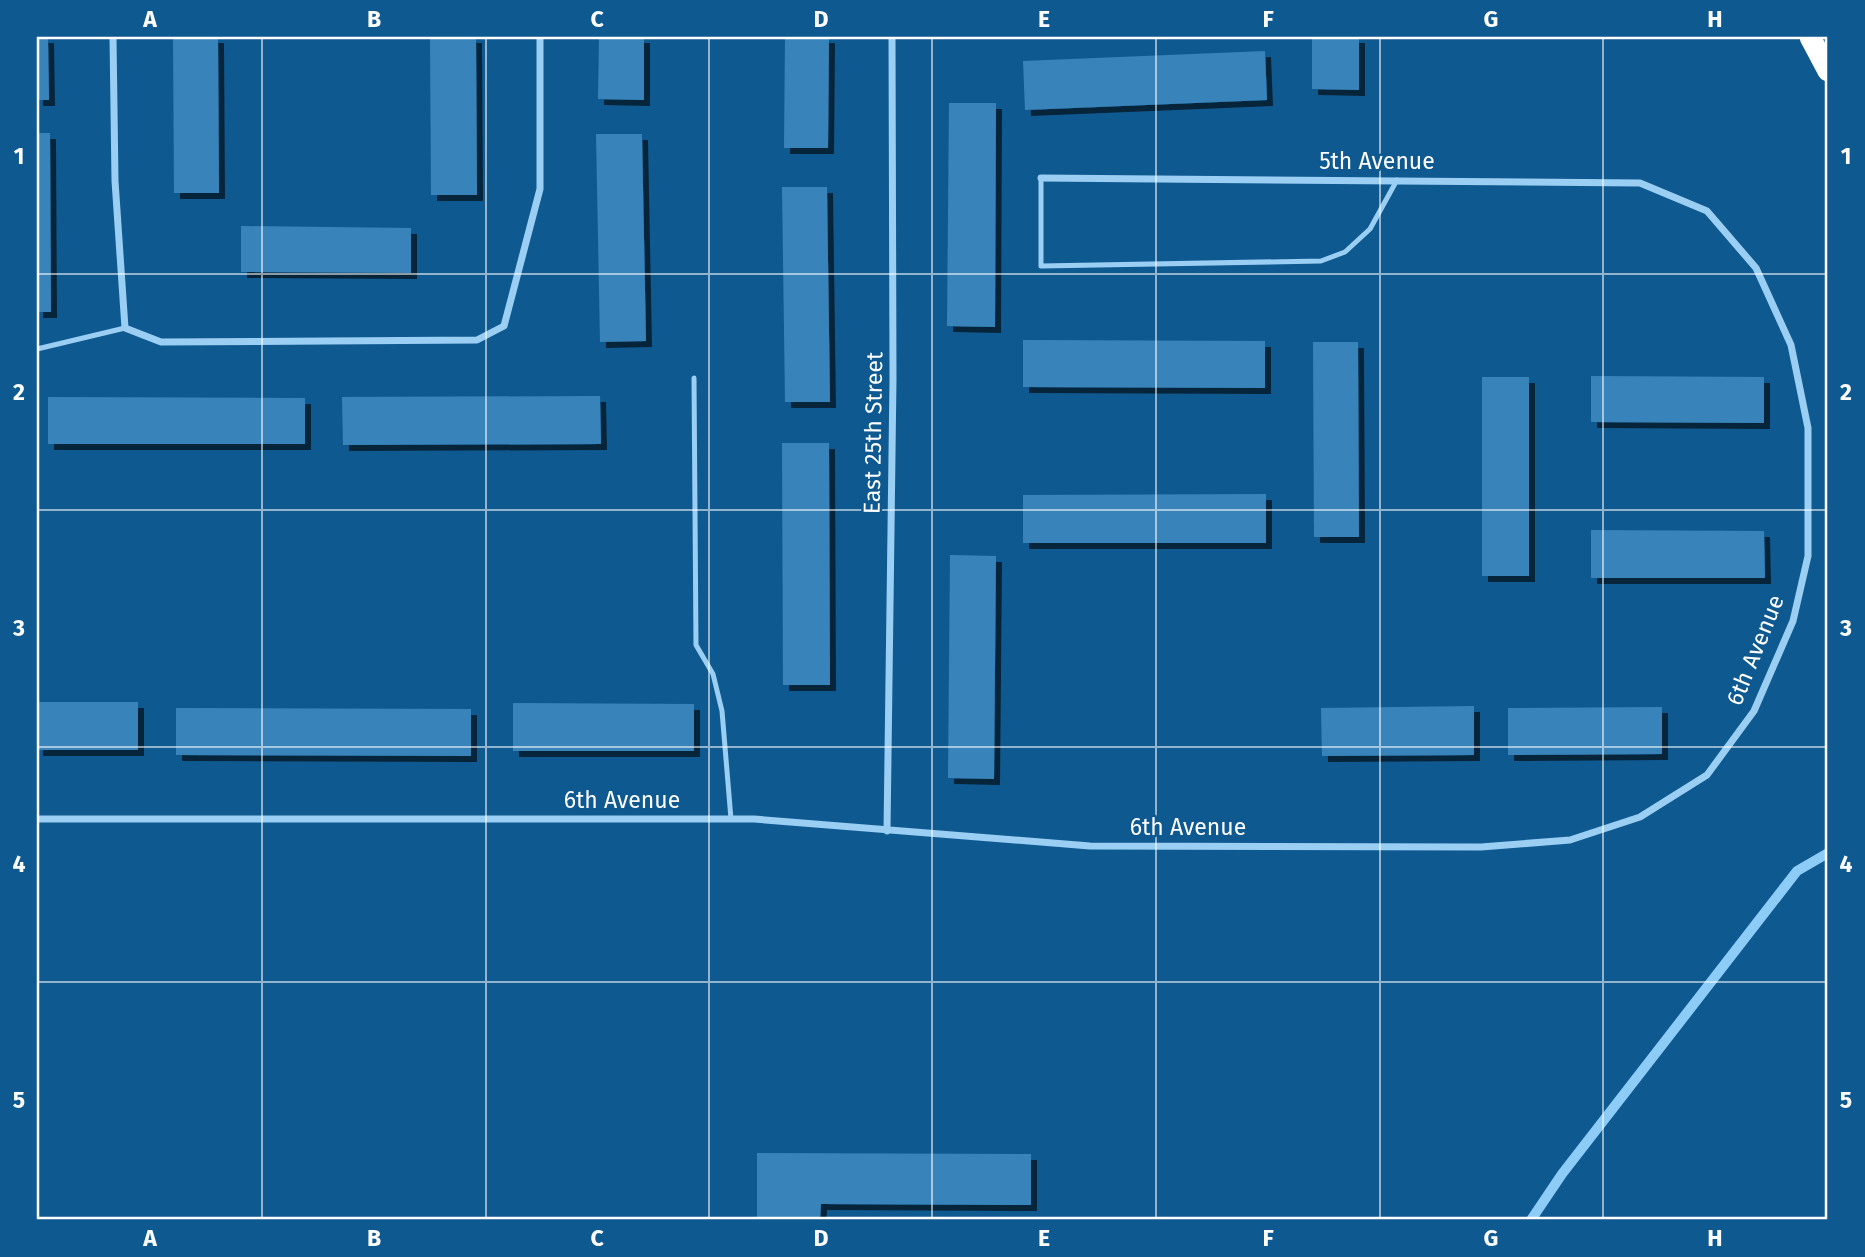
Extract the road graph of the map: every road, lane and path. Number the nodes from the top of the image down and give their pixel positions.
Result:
1 (113, 37) edge
2 (540, 37) edge
3 (892, 37) edge
4 (1810, 37) edge
5 (1828, 71) edge
6 (1041, 178) joint
7 (1397, 180) junction
8 (1707, 211) joint
9 (125, 328) junction
10 (37, 349) edge
11 (694, 378) dead end
12 (37, 819) edge
13 (731, 819) junction
14 (887, 831) junction

1 - 9 street
2 - 9 street
3 - 14 street, East 25th Street
4 - 5 highway
6 - 7 street, 5th Avenue
6 - 7 lane
7 - 8 street, 5th Avenue
8 - 14 street, 6th Avenue
9 - 10 lane
11 - 13 lane
12 - 13 street, 6th Avenue
13 - 14 street, 6th Avenue

